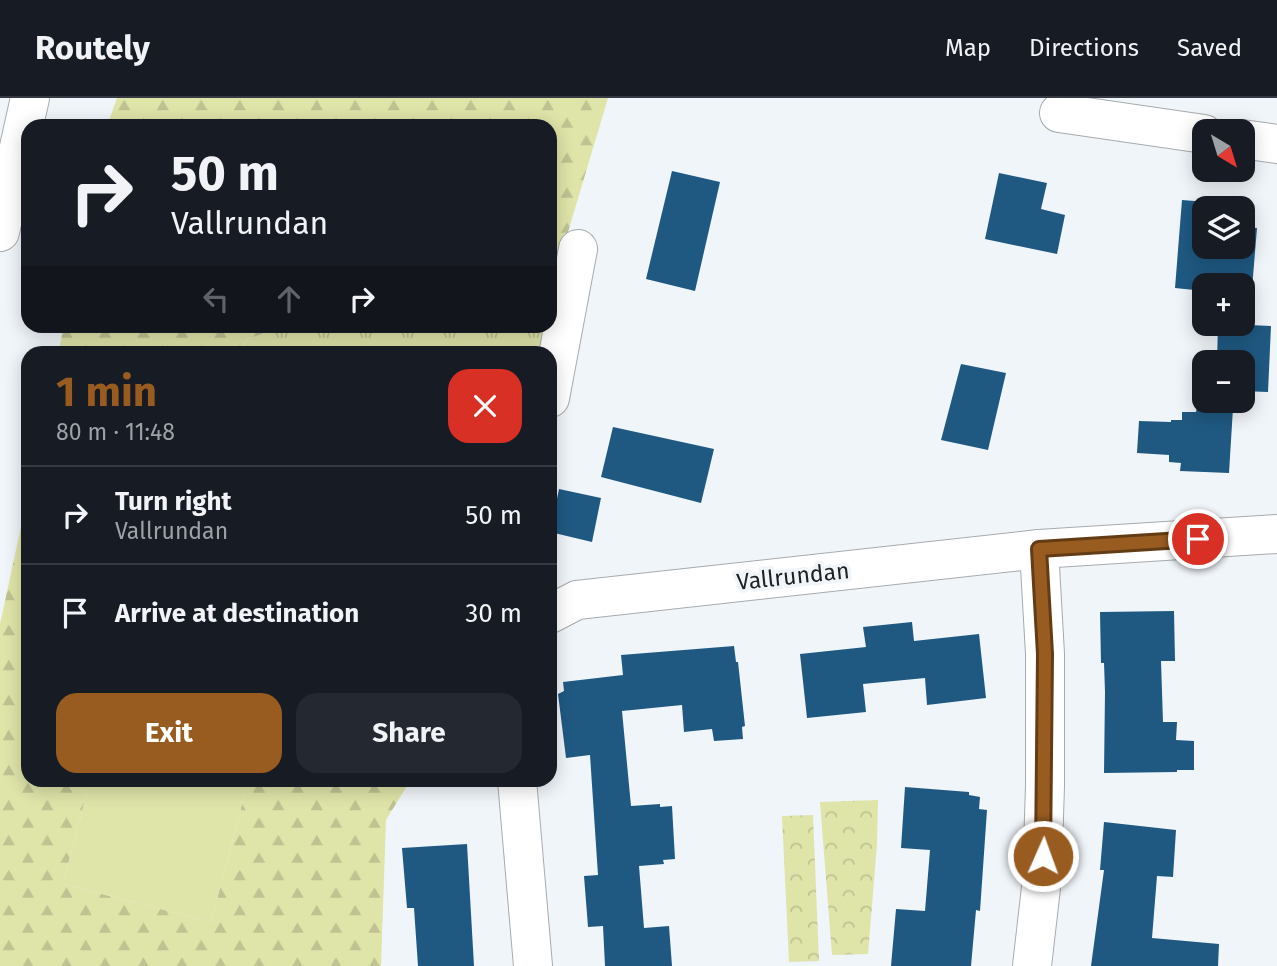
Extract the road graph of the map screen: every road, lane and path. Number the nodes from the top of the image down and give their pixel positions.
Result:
1 (30, 98) edge
2 (1059, 114) dead end
3 (25, 119) edge
4 (1192, 132) edge
5 (21, 138) edge
6 (1255, 141) edge
7 (1277, 144) edge
8 (0, 232) edge
9 (578, 249) dead end
10 (557, 361) edge
11 (1277, 534) edge
12 (1039, 549) junction
13 (557, 610) edge
14 (518, 787) edge
15 (533, 966) edge
16 (1032, 966) edge

1 - 3 main road
2 - 4 main road
5 - 8 main road
6 - 7 main road
9 - 10 main road
11 - 12 main road, Vallrundan
12 - 13 main road, Vallrundan
12 - 16 main road
14 - 15 main road

